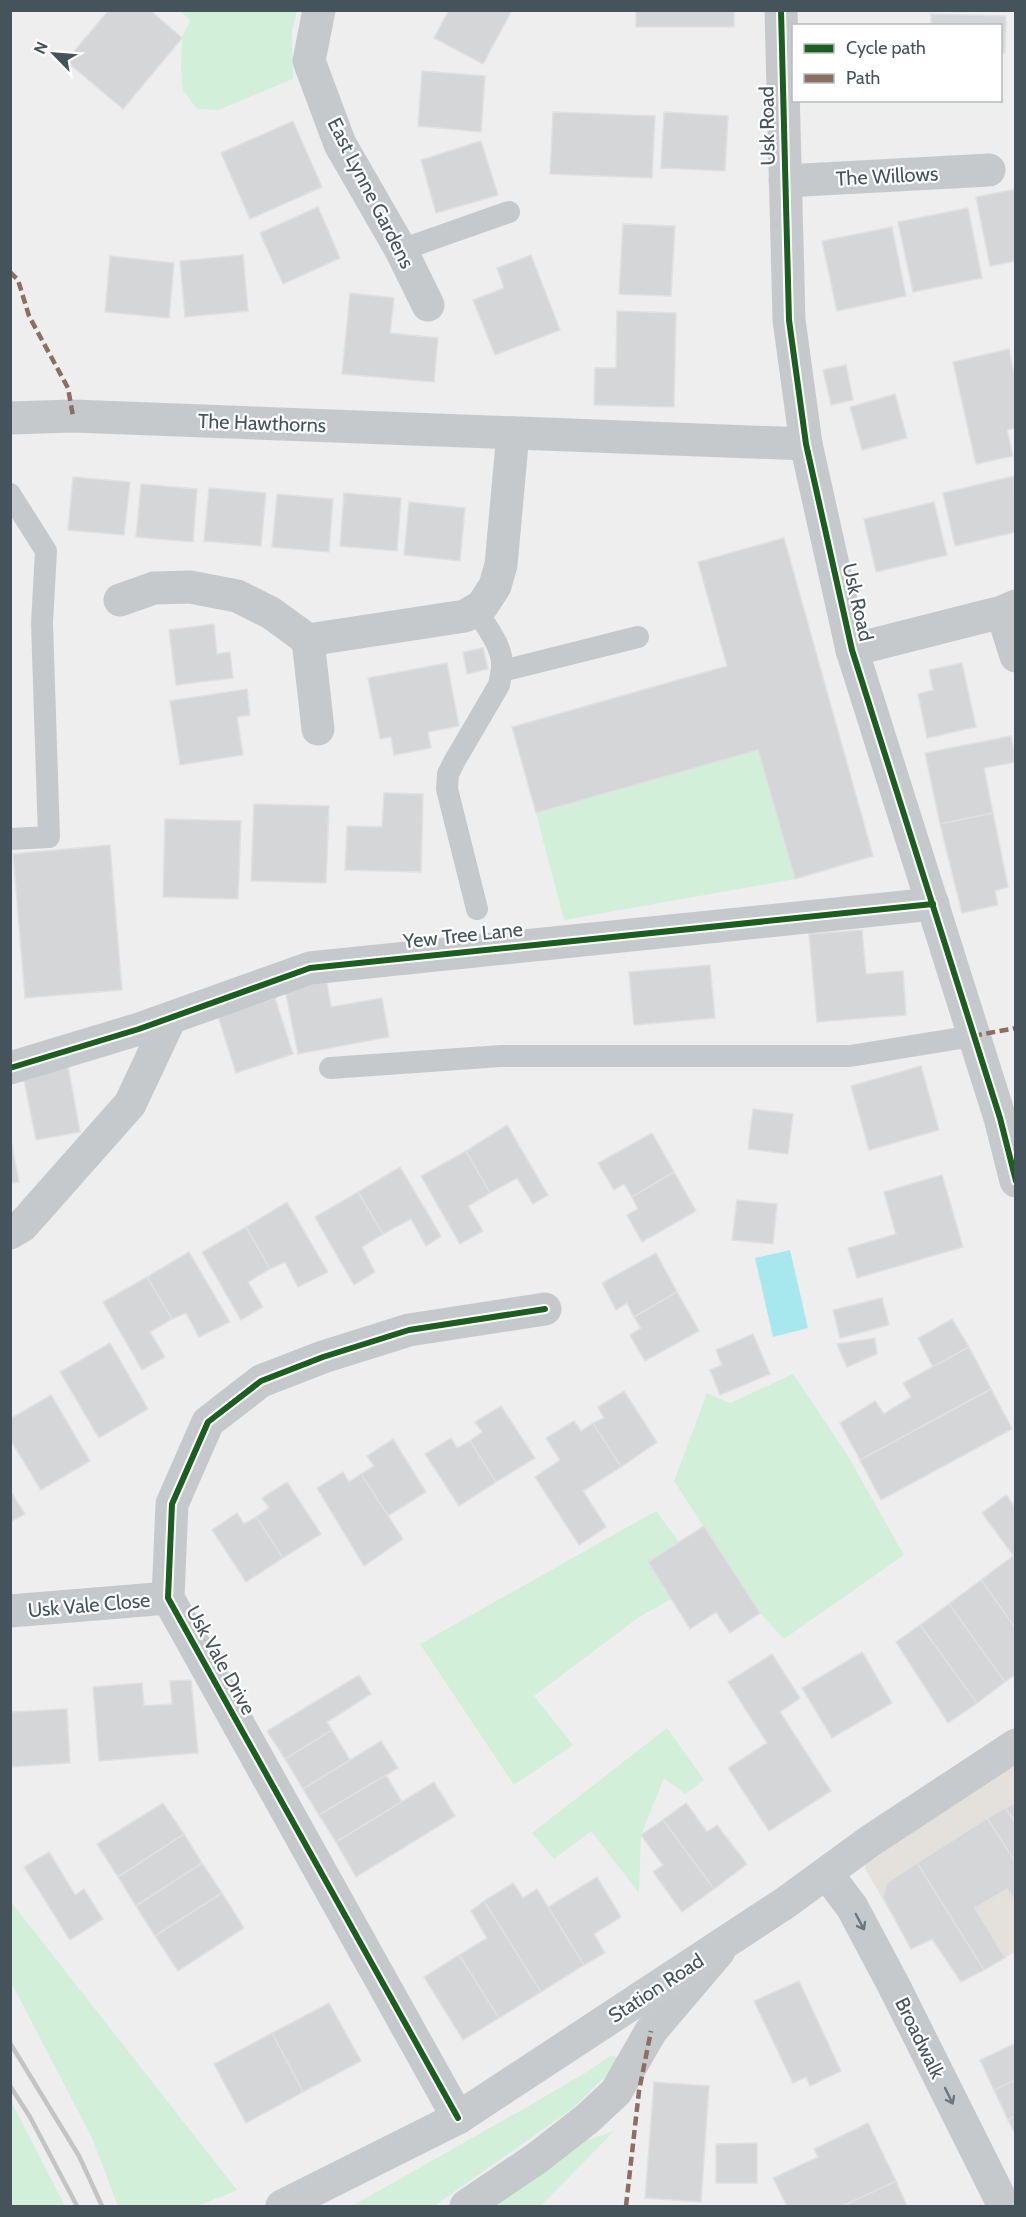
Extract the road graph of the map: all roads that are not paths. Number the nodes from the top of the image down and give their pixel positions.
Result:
1 (319, 10) edge
2 (781, 10) edge
3 (989, 170) dead end
4 (785, 181) junction
5 (509, 212) dead end
6 (401, 250) junction
7 (428, 305) dead end
8 (10, 418) edge
9 (513, 433) junction
10 (806, 444) junction
11 (10, 494) edge
12 (120, 600) dead end
13 (1009, 609) edge
14 (476, 610) junction
15 (638, 637) dead end
16 (308, 640) junction
17 (852, 650) junction
18 (1016, 656) edge
19 (502, 671) junction
20 (318, 729) dead end
21 (10, 839) edge
22 (933, 904) junction
23 (477, 909) dead end
24 (170, 1019) junction
25 (973, 1036) junction
26 (10, 1068) edge
27 (330, 1068) dead end
28 (1016, 1181) edge
29 (10, 1233) edge
30 (545, 1309) dead end
31 (168, 1598) junction
32 (10, 1611) edge
33 (1013, 1753) edge
34 (827, 1874) junction
35 (727, 1941) junction
36 (459, 2118) junction
37 (282, 2206) edge
38 (466, 2206) edge
39 (1004, 2206) edge

1 - 6 street, East Lynne Gardens
2 - 4 street, Usk Road
3 - 4 street, The Willows
4 - 10 street, Usk Road
5 - 6 lane
6 - 7 street, East Lynne Gardens
8 - 9 street, The Hawthorns
9 - 10 street, The Hawthorns
9 - 14 street
10 - 17 street, Usk Road
11 - 21 lane
12 - 16 street
13 - 17 street
13 - 18 street
14 - 16 street
14 - 19 lane
15 - 19 lane
16 - 20 street
17 - 22 street, Usk Road
19 - 23 lane
22 - 24 street, Yew Tree Lane
22 - 25 street, Usk Road
24 - 26 street, Yew Tree Lane
24 - 29 street
25 - 27 lane
25 - 28 street, Usk Road
30 - 31 street, Usk Vale Drive
31 - 32 street, Usk Vale Close
31 - 36 street, Usk Vale Drive
33 - 34 main road, Station Road
34 - 35 main road, Station Road
34 -> 39 street, Broadwalk
35 - 36 main road, Station Road
35 - 38 street
36 - 37 main road, Station Road

